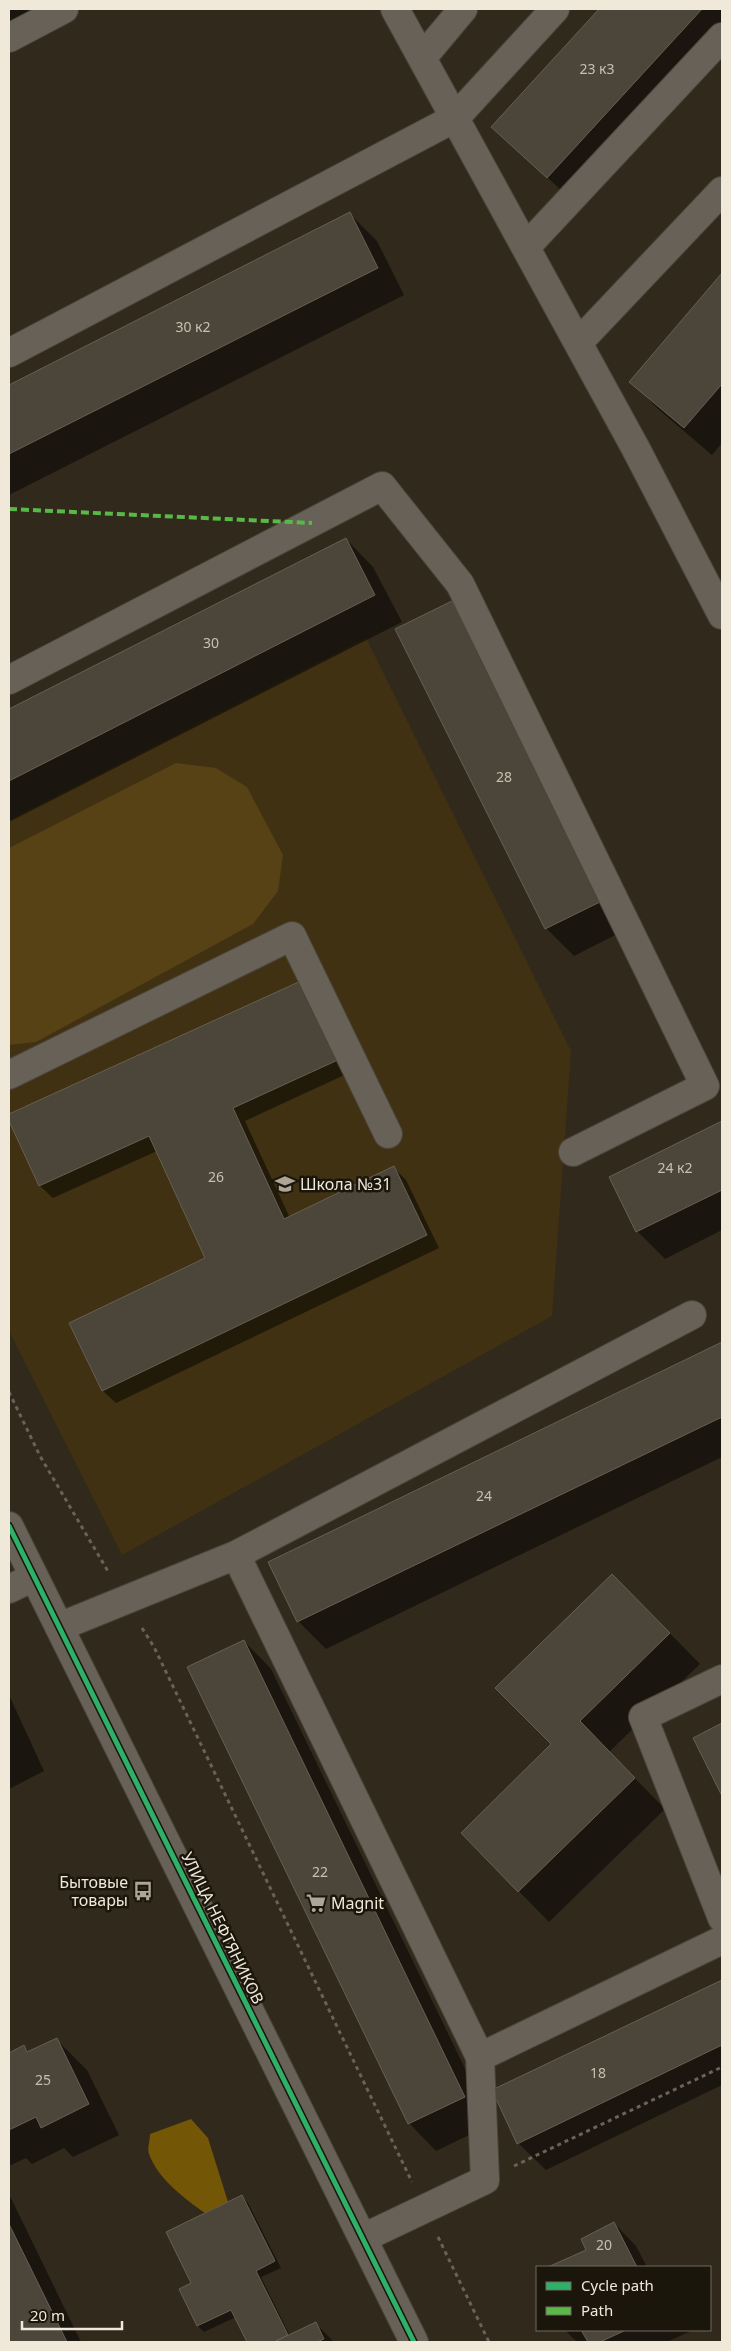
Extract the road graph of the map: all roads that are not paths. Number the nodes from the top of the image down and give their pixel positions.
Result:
1 (64, 9) edge
2 (395, 9) edge
3 (464, 9) edge
4 (555, 9) edge
5 (722, 37) edge
6 (9, 38) edge
7 (422, 58) junction
8 (455, 118) junction
9 (722, 191) edge
10 (526, 247) junction
11 (578, 343) junction
12 (9, 353) edge
13 (722, 615) edge
14 (9, 680) edge
15 (9, 1075) edge
16 (714, 1083) edge
17 (388, 1134) dead end
18 (573, 1152) dead end
19 (692, 1315) dead end
20 (9, 1526) edge
21 (236, 1555) junction
22 (34, 1577) junction
23 (9, 1589) edge
24 (59, 1627) junction
25 (722, 1679) edge
26 (722, 1918) edge
27 (722, 1940) edge
28 (480, 2056) junction
29 (363, 2238) junction
30 (414, 2342) edge

1 - 6 street
2 - 7 street
3 - 7 street
4 - 8 street
5 - 10 street
7 - 8 street
8 - 10 street
8 - 12 street
9 - 11 street
10 - 11 street
11 - 13 street
14 - 16 street
15 - 17 street
16 - 18 street
19 - 21 street
20 - 22 street, УЛИЦА НЕФТЯНИКОВ
21 - 24 street
21 - 28 street
22 - 23 street
22 - 24 street, УЛИЦА НЕФТЯНИКОВ
24 - 29 street, УЛИЦА НЕФТЯНИКОВ
25 - 26 street
27 - 28 street
28 - 29 street
29 - 30 street, УЛИЦА НЕФТЯНИКОВ

